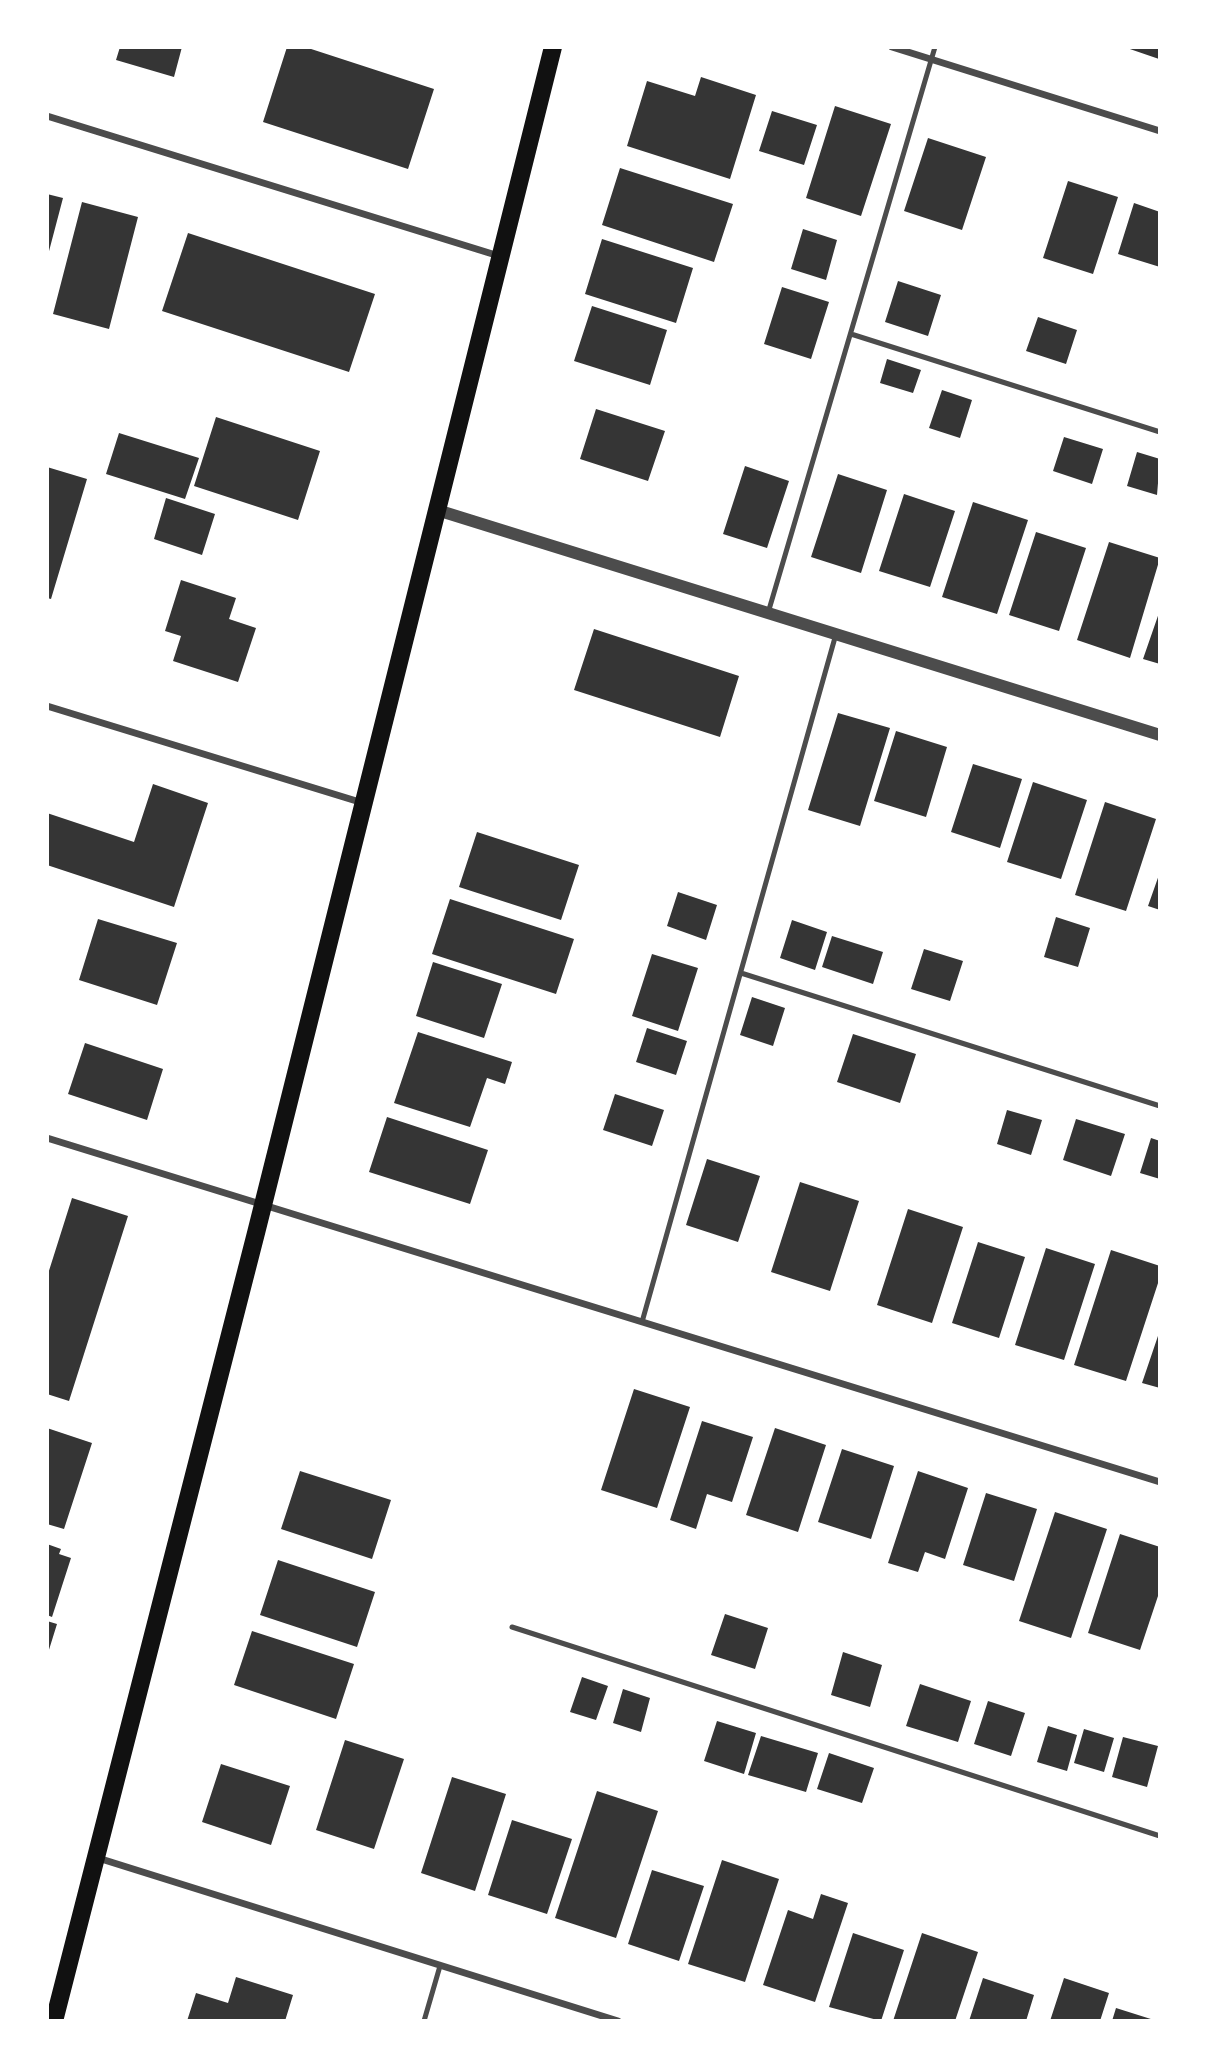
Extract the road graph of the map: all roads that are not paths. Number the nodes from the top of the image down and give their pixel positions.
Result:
1 (553, 47) edge
2 (892, 47) edge
3 (936, 47) edge
4 (932, 60) junction
5 (47, 116) edge
6 (1160, 131) edge
7 (500, 257) junction
8 (851, 334) junction
9 (1160, 432) edge
10 (437, 510) junction
11 (768, 613) junction
12 (836, 634) junction
13 (47, 706) edge
14 (1160, 735) edge
15 (364, 803) junction
16 (741, 973) junction
17 (1160, 1106) edge
18 (47, 1138) edge
19 (263, 1205) junction
20 (642, 1322) junction
21 (1160, 1482) edge
22 (512, 1628) dead end
23 (1160, 1836) edge
24 (98, 1858) junction
25 (440, 1966) junction
26 (54, 2021) edge
27 (424, 2021) edge
28 (618, 2021) edge

1 - 7 main road
2 - 4 street
3 - 4 lane
4 - 6 street
4 - 8 lane
5 - 7 street
7 - 10 main road
8 - 9 lane
8 - 11 lane
10 - 11 street
10 - 15 main road
11 - 12 street
12 - 14 street
12 - 16 lane
13 - 15 street
15 - 19 main road
16 - 17 lane
16 - 20 lane
18 - 19 street
19 - 20 street
19 - 24 main road
20 - 21 street
22 - 23 lane
24 - 25 street
24 - 26 main road
25 - 27 lane
25 - 28 street

